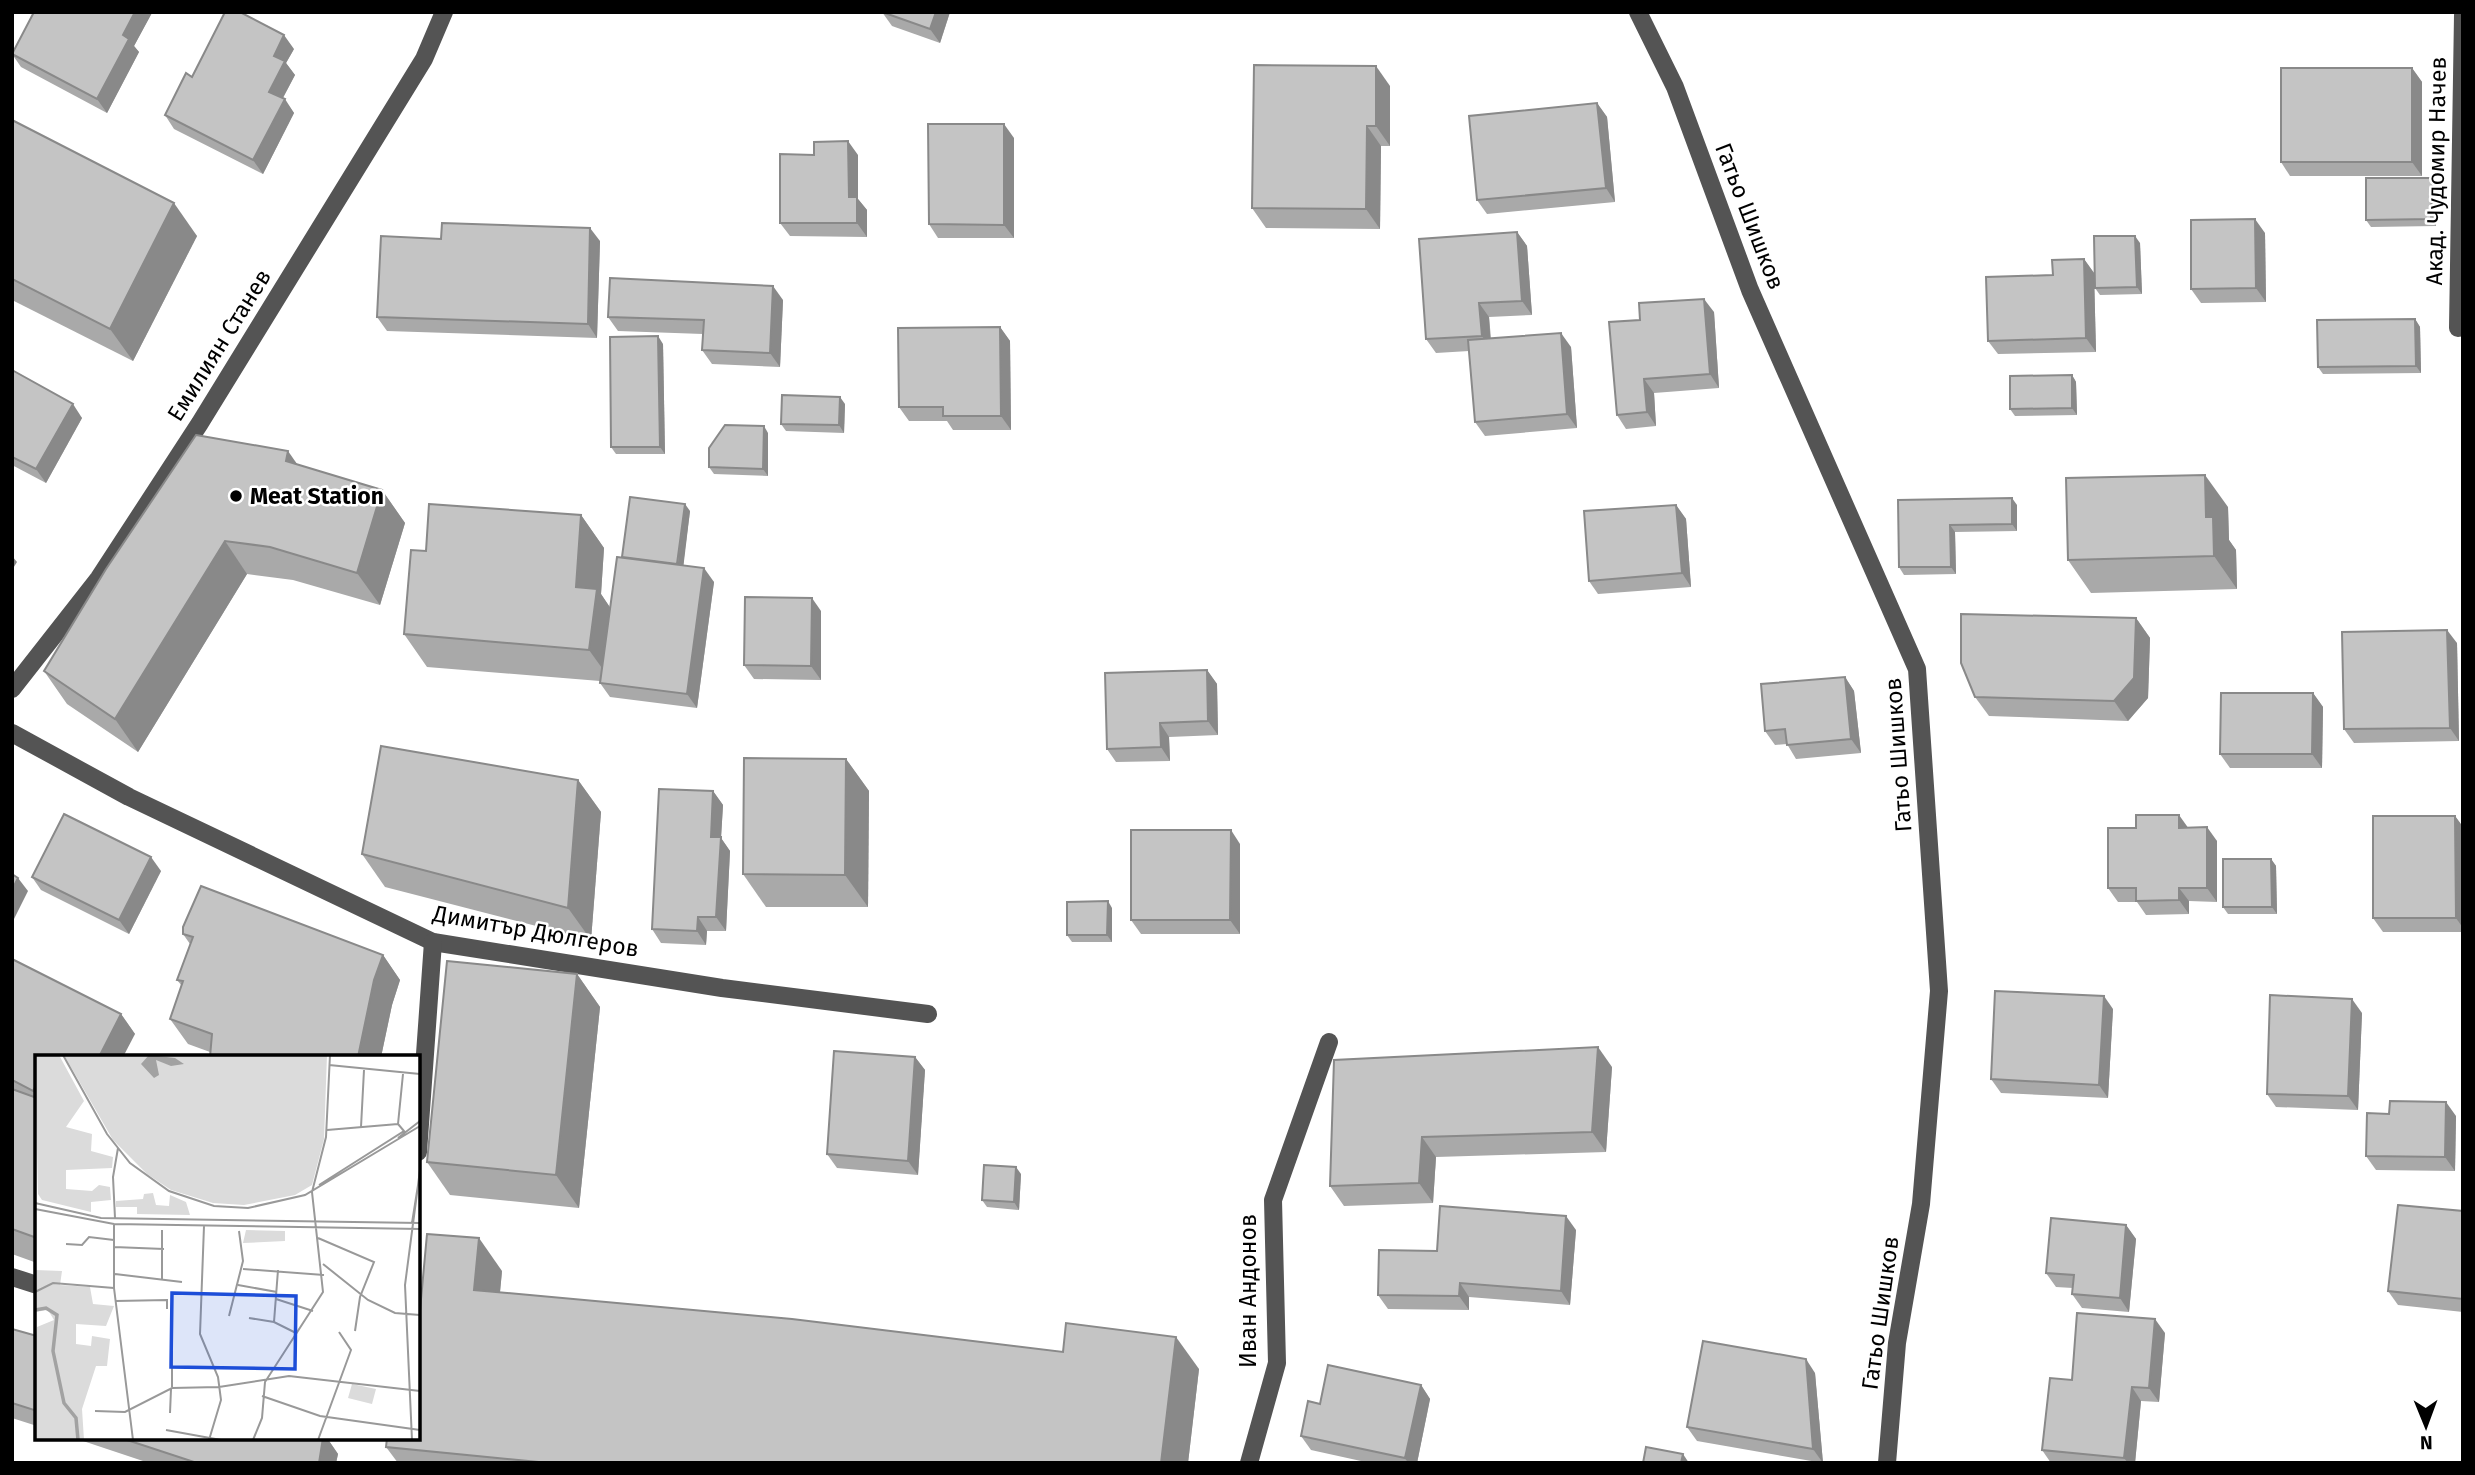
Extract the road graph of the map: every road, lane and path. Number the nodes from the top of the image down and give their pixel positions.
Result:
1 (444, 12) edge
2 (1638, 12) edge
3 (2463, 15) edge
4 (2458, 328) dead end
5 (12, 689) edge
6 (12, 733) edge
7 (433, 942) junction
8 (928, 1014) dead end
9 (1329, 1042) dead end
10 (420, 1124) edge
11 (12, 1277) edge
12 (35, 1284) edge
13 (1249, 1463) edge
14 (1887, 1463) edge

1 - 5 street, Емилиян Станев
2 - 14 street, Гатьо Шишков
3 - 4 street, Акад. Чудомир Начев
6 - 7 street, Димитър Дюлгеров
7 - 8 street, Димитър Дюлгеров
7 - 10 street
9 - 13 street, Иван Андонов
11 - 12 street

